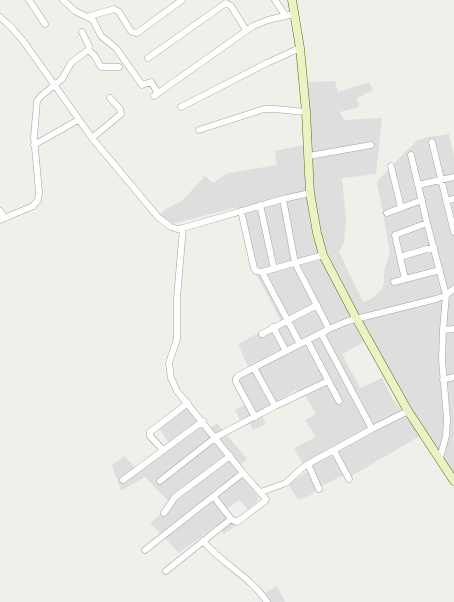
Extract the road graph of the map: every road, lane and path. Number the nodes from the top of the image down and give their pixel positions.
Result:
1 (29, 0) edge
2 (64, 0) edge
3 (182, 0) edge
4 (276, 0) edge
5 (292, 0) edge
6 (294, 14) junction
7 (285, 15) junction
8 (0, 17) edge
9 (88, 17) junction
10 (45, 24) dead end
11 (246, 30) junction
12 (82, 32) dead end
13 (300, 48) junction
14 (88, 50) junction
15 (148, 58) dead end
16 (119, 67) dead end
17 (54, 86) junction
18 (110, 98) dead end
19 (181, 107) dead end
20 (306, 112) junction
21 (78, 120) junction
22 (200, 130) dead end
23 (92, 138) junction
24 (432, 142) dead end
25 (34, 145) junction
26 (371, 145) dead end
27 (411, 155) dead end
28 (309, 156) junction
29 (391, 166) dead end
30 (454, 176) edge
31 (440, 179) junction
32 (418, 185) junction
33 (310, 193) junction
34 (283, 198) junction
35 (454, 199) edge
36 (422, 200) junction
37 (446, 201) junction
38 (260, 205) junction
39 (401, 208) junction
40 (0, 211) edge
41 (241, 211) junction
42 (387, 213) dead end
43 (452, 217) edge
44 (3, 219) edge
45 (427, 223) junction
46 (183, 228) junction
47 (454, 232) edge
48 (434, 247) junction
49 (324, 255) junction
50 (400, 257) junction
51 (295, 263) junction
52 (274, 269) junction
53 (440, 270) junction
54 (262, 272) junction
55 (405, 279) junction
56 (394, 282) dead end
57 (454, 289) edge
58 (446, 295) junction
59 (317, 305) junction
60 (356, 318) junction
61 (286, 320) junction
62 (274, 327) junction
63 (329, 329) junction
64 (454, 329) edge
65 (443, 330) junction
66 (321, 333) junction
67 (262, 334) dead end
68 (307, 340) junction
69 (300, 344) junction
70 (286, 351) junction
71 (254, 368) junction
72 (454, 377) edge
73 (443, 380) junction
74 (328, 381) junction
75 (339, 401) dead end
76 (188, 403) junction
77 (275, 406) junction
78 (408, 411) junction
79 (255, 417) junction
80 (447, 419) junction
81 (203, 421) junction
82 (454, 421) edge
83 (372, 429) junction
84 (216, 437) junction
85 (163, 450) junction
86 (334, 451) junction
87 (230, 456) junction
88 (440, 458) junction
89 (308, 464) junction
90 (243, 473) junction
91 (349, 479) dead end
92 (123, 480) dead end
93 (160, 481) dead end
94 (454, 481) edge
95 (319, 489) dead end
96 (261, 492) junction
97 (214, 497) junction
98 (164, 513) dead end
99 (231, 519) junction
100 (203, 541) junction
101 (145, 550) dead end
102 (166, 571) dead end
103 (267, 602) edge

1 - 10 street
2 - 9 street
3 - 9 street
4 - 7 street
5 - 6 street
6 - 7 street
6 - 13 street
7 - 11 street
8 - 17 street
9 - 11 street
11 - 15 street
12 - 14 street
13 - 19 street
13 - 20 street
14 - 16 street
14 - 17 street
17 - 21 street
17 - 25 street
18 - 23 street
20 - 22 street
20 - 28 street
21 - 23 street
21 - 25 street
23 - 46 street
24 - 31 street
25 - 44 street
26 - 28 street
27 - 32 street
28 - 33 street
29 - 39 street
30 - 31 street
31 - 32 street
31 - 37 street
32 - 36 street
33 - 34 street
33 - 49 street
34 - 38 street
34 - 51 street
35 - 37 street
36 - 39 street
36 - 45 street
37 - 43 street
38 - 41 street
38 - 52 street
39 - 42 street
40 - 44 street
41 - 46 street
41 - 54 street
43 - 47 street
45 - 48 street
45 - 50 street
46 - 76 street
48 - 50 street
48 - 53 street
49 - 51 street
49 - 60 street
50 - 55 street
51 - 52 street
51 - 59 street
52 - 54 street
53 - 55 street
53 - 58 street
54 - 61 street
55 - 56 street
57 - 58 street
58 - 60 street
58 - 65 street
59 - 61 street
59 - 63 street
60 - 63 street
60 - 78 street
61 - 62 street
61 - 69 street
62 - 67 street
62 - 70 street
63 - 66 street
64 - 65 street
65 - 73 street
66 - 68 street
66 - 83 street
68 - 69 street
68 - 74 street
69 - 70 street
70 - 71 street
71 - 77 street
71 - 79 street
72 - 73 street
73 - 80 street
74 - 75 street
74 - 77 street
76 - 81 street
76 - 85 street
77 - 79 street
78 - 83 street
78 - 88 street
79 - 84 street
80 - 82 street
80 - 88 street
81 - 84 street
81 - 85 street
83 - 86 street
84 - 87 street
84 - 93 street
85 - 92 street
86 - 89 street
86 - 91 street
87 - 90 street
87 - 98 street
88 - 94 street
89 - 95 street
89 - 96 street
90 - 96 street
90 - 97 street
96 - 99 street
97 - 99 street
97 - 101 street
99 - 100 street
100 - 102 street
100 - 103 street

